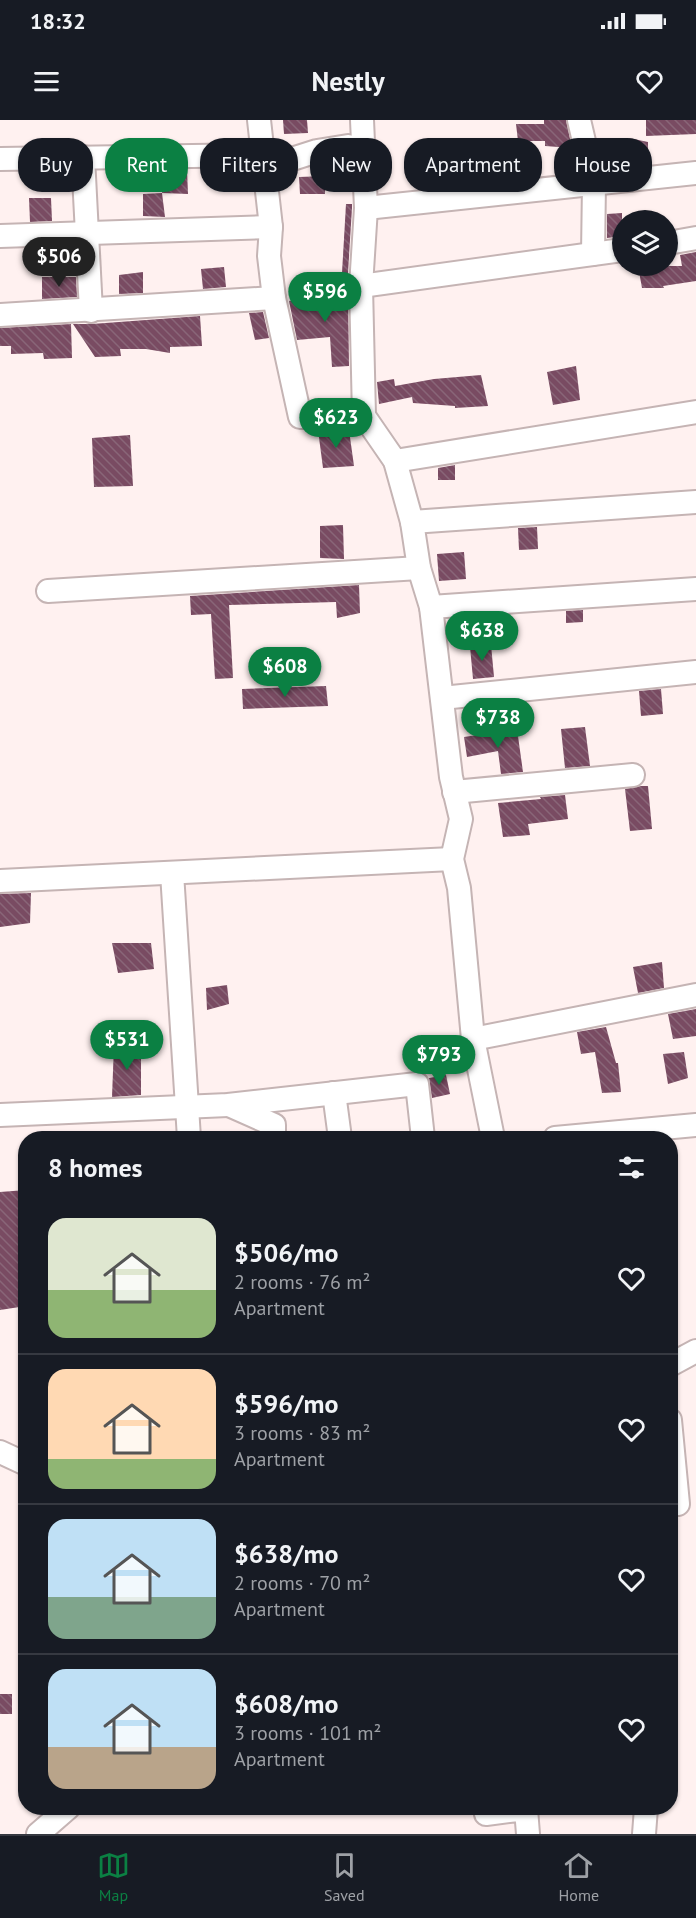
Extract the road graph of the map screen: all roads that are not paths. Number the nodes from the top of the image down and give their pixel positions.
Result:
1 (259, 120) edge
2 (369, 120) edge
3 (579, 120) edge
4 (261, 138) edge
5 (583, 138) edge
6 (93, 157) edge
7 (0, 159) edge
8 (18, 159) edge
9 (200, 160) edge
10 (696, 172) edge
11 (652, 177) edge
12 (554, 188) edge
13 (85, 192) edge
14 (267, 192) edge
15 (594, 192) edge
16 (366, 208) junction
17 (271, 227) junction
18 (87, 235) junction
19 (0, 236) edge
20 (696, 238) edge
21 (678, 241) edge
22 (612, 251) edge
23 (593, 254) junction
24 (361, 286) junction
25 (274, 298) junction
26 (91, 311) junction
27 (0, 315) edge
28 (696, 412) edge
29 (364, 416) junction
30 (395, 461) junction
31 (696, 502) edge
32 (412, 522) junction
33 (419, 568) junction
34 (696, 589) edge
35 (48, 591) dead end
36 (430, 607) junction
37 (696, 672) edge
38 (442, 698) junction
39 (633, 775) dead end
40 (454, 792) junction
41 (452, 859) junction
42 (172, 873) junction
43 (0, 881) edge
44 (696, 995) edge
45 (472, 1039) junction
46 (334, 1093) junction
47 (228, 1105) junction
48 (189, 1106) junction
49 (0, 1115) edge
50 (696, 1125) edge
51 (189, 1131) edge
52 (274, 1131) edge
53 (339, 1131) edge
54 (422, 1131) edge
55 (492, 1131) edge
56 (635, 1131) edge
57 (696, 1351) edge
58 (678, 1361) edge
59 (0, 1452) edge
60 (18, 1460) edge
61 (678, 1480) edge
62 (681, 1504) edge
63 (60, 1815) edge
64 (526, 1815) edge
65 (645, 1815) edge
66 (38, 1834) edge
67 (528, 1834) edge
68 (644, 1834) edge

1 - 4 street
2 - 16 street
3 - 5 street
6 - 9 street
7 - 8 street
10 - 11 street
12 - 16 street
13 - 18 street
14 - 17 street
15 - 23 street
16 - 24 street
17 - 18 street
17 - 25 street
18 - 19 street
18 - 26 street
20 - 21 street
22 - 23 street
23 - 24 street
24 - 29 street
25 - 26 street
25 - 29 street
26 - 27 street
28 - 30 street
29 - 30 street
30 - 32 street
31 - 32 street
32 - 33 street
33 - 35 street
33 - 36 street
34 - 36 street
36 - 38 street
37 - 38 street
38 - 40 street
39 - 40 street
40 - 41 street
41 - 42 street
41 - 45 street
42 - 43 street
42 - 48 street
44 - 45 street
45 - 55 street
46 - 47 street
46 - 53 street
46 - 54 street
47 - 48 street
47 - 52 street
48 - 49 street
48 - 51 street
50 - 56 street
57 - 58 street
59 - 60 street
61 - 62 street
63 - 66 street
64 - 67 street
65 - 68 street

